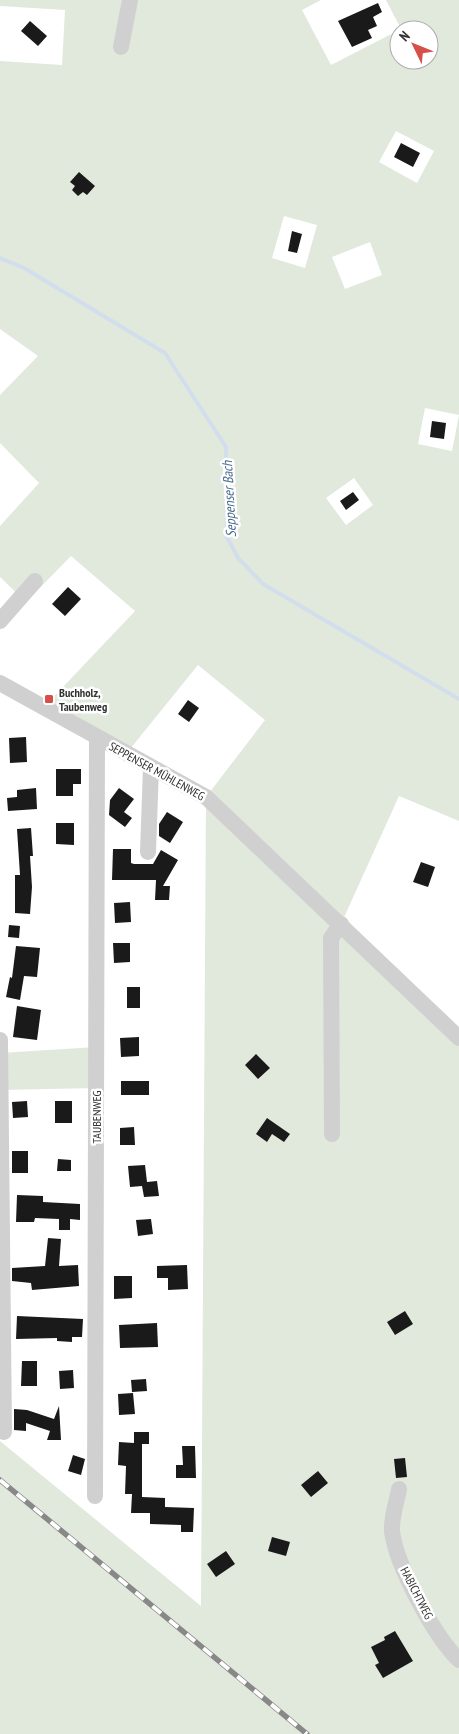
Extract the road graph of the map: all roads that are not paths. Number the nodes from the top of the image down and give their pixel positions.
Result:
1 (130, 0) edge
2 (121, 47) dead end
3 (35, 581) dead end
4 (0, 622) edge
5 (0, 683) edge
6 (97, 738) junction
7 (151, 768) junction
8 (148, 852) dead end
9 (341, 924) junction
10 (459, 1038) edge
11 (0, 1040) edge
12 (0, 1096) edge
13 (332, 1134) dead end
14 (1, 1234) edge
15 (2, 1324) edge
16 (4, 1432) dead end
17 (399, 1489) dead end
18 (95, 1496) dead end
19 (459, 1660) edge

1 - 2 street
3 - 4 street
5 - 6 street, SEPPENSER MÜHLENWEG
6 - 7 street, SEPPENSER MÜHLENWEG
6 - 18 street, TAUBENWEG
7 - 8 street
7 - 9 street, SEPPENSER MÜHLENWEG
9 - 10 street, SEPPENSER MÜHLENWEG
9 - 13 street
11 - 12 street
12 - 14 street
14 - 15 street
15 - 16 street
17 - 19 street, HABICHTWEG

